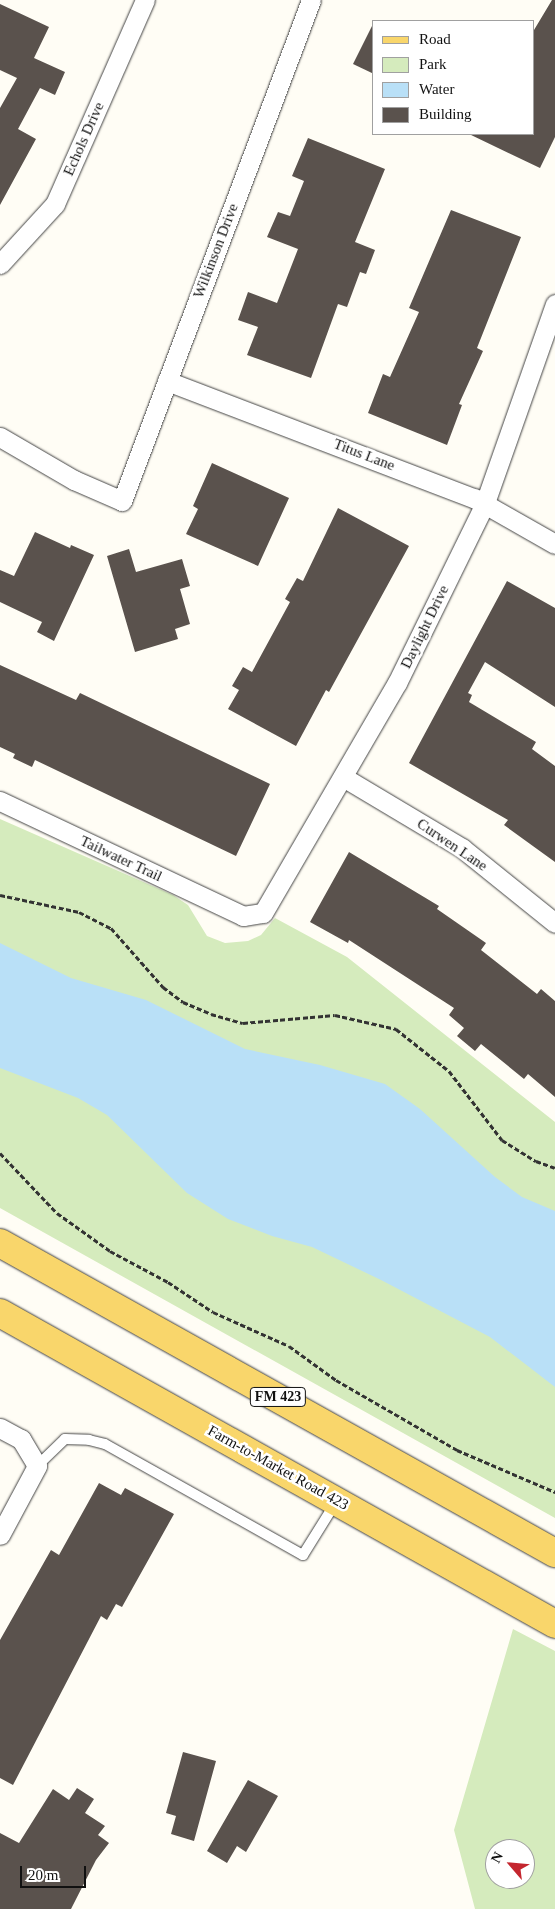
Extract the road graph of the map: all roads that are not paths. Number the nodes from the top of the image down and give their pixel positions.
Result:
1 (146, 0) edge
2 (310, 0) edge
3 (0, 264) edge
4 (555, 304) edge
5 (167, 381) junction
6 (3, 445) edge
7 (485, 503) junction
8 (555, 544) edge
9 (343, 777) junction
10 (0, 802) edge
11 (243, 916) joint
12 (555, 922) edge
13 (0, 1243) edge
14 (0, 1313) edge
15 (0, 1428) edge
16 (37, 1466) junction
17 (337, 1501) junction
18 (0, 1535) edge
19 (555, 1553) edge
20 (555, 1624) edge

1 - 3 street, Echols Drive
2 - 5 street, Wilkinson Drive
4 - 7 street, Daylight Drive
5 - 6 street, Wilkinson Drive
5 - 7 street, Titus Lane
7 - 8 street, Titus Lane
7 - 9 street, Daylight Drive
9 - 11 street, Daylight Drive
9 - 12 street, Curwen Lane
10 - 11 street, Tailwater Trail
13 - 19 main road, FM 423
14 - 17 main road, Farm-to-Market Road 423
15 - 16 street
16 - 17 lane
16 - 18 street
17 - 20 main road, Farm-to-Market Road 423

